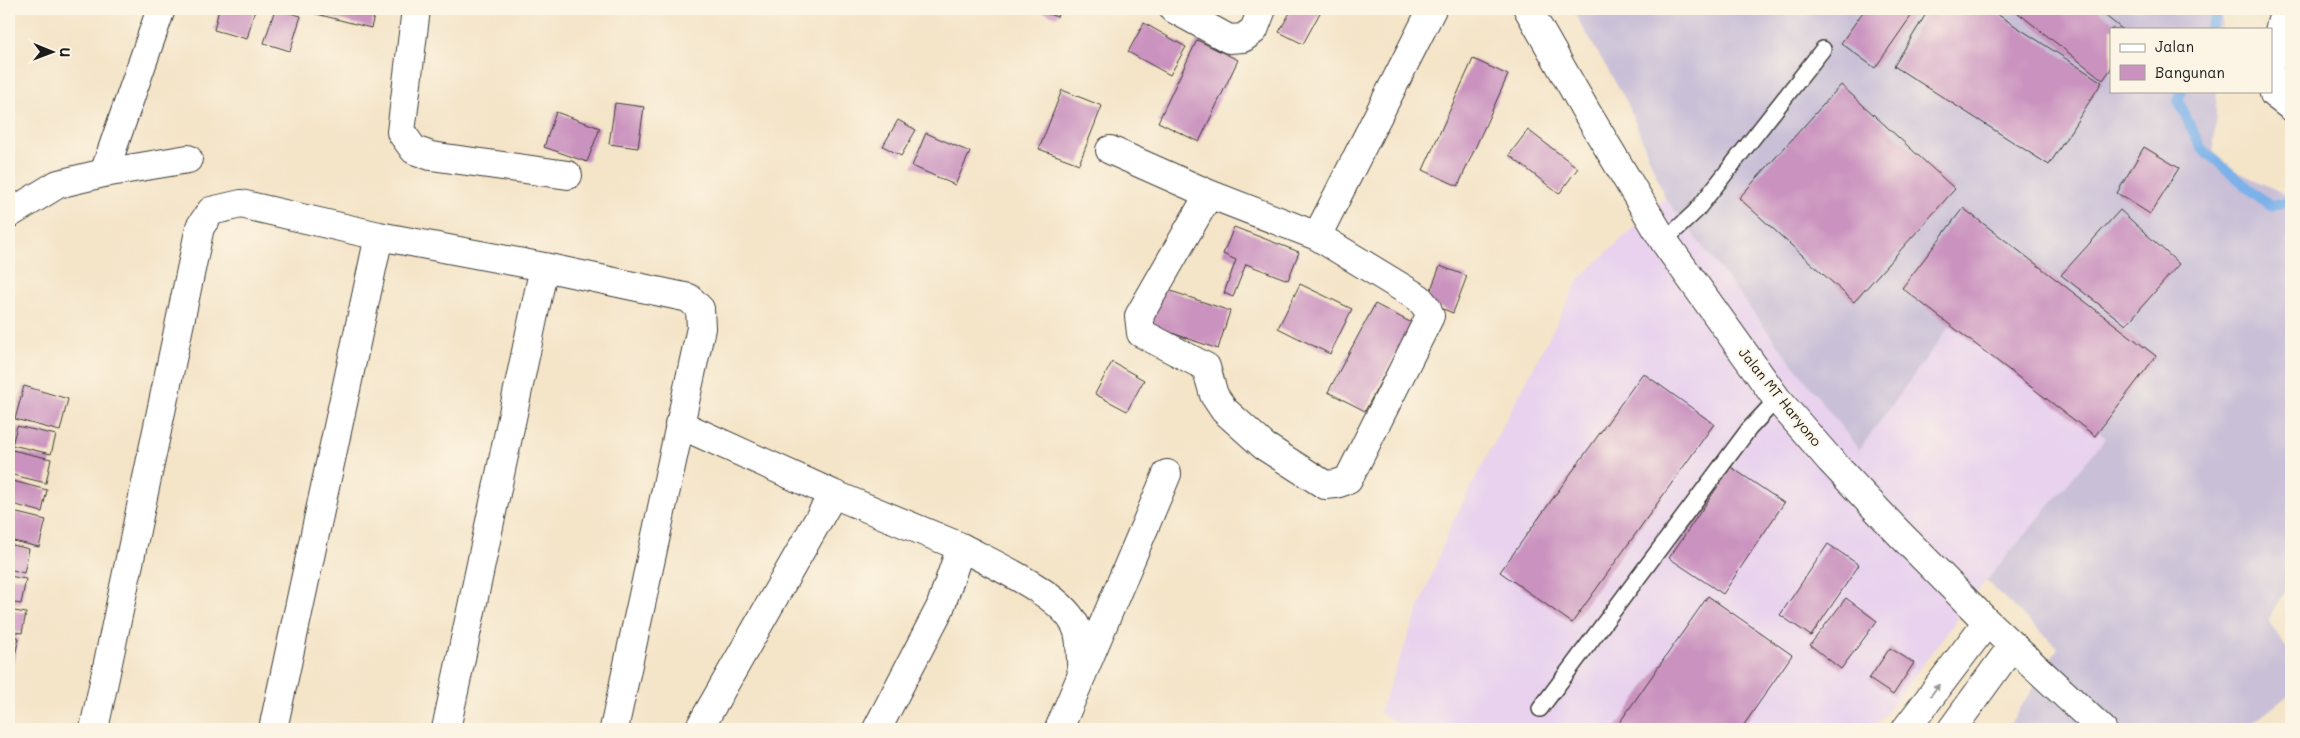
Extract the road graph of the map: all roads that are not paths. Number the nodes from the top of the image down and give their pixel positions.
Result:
1 (161, 9) edge
2 (416, 9) edge
3 (1174, 9) edge
4 (1262, 9) edge
5 (1432, 9) edge
6 (1528, 9) edge
7 (2285, 9) edge
8 (1823, 49) dead end
9 (2272, 58) edge
10 (2272, 81) edge
11 (2291, 107) edge
12 (1110, 150) dead end
13 (188, 159) dead end
14 (104, 173) junction
15 (568, 175) dead end
16 (1209, 194) junction
17 (9, 214) edge
18 (379, 236) junction
19 (1317, 236) junction
20 (1664, 241) junction
21 (544, 267) junction
22 (1777, 399) junction
23 (679, 424) junction
24 (1167, 474) dead end
25 (833, 494) junction
26 (961, 547) junction
27 (1987, 622) junction
28 (2013, 645) junction
29 (1082, 675) junction
30 (1540, 709) dead end
31 (94, 729) edge
32 (273, 729) edge
33 (446, 729) edge
34 (614, 729) edge
35 (699, 729) edge
36 (877, 729) edge
37 (1059, 729) edge
38 (1906, 729) edge
39 (1952, 729) edge
40 (2102, 729) edge

1 - 14 street
2 - 15 street
3 - 4 street
5 - 19 street
6 - 20 street, Jalan MT Haryono
7 - 9 street
8 - 20 lane
10 - 11 street
12 - 16 street
13 - 14 street
14 - 17 street
16 - 19 street
16 - 19 street
18 - 21 street
18 - 31 street
18 - 32 street
20 - 22 street, Jalan MT Haryono
21 - 23 street
21 - 33 street
22 - 27 street, Jalan MT Haryono
22 - 30 lane
23 - 25 street
23 - 34 street
24 - 29 street
25 - 26 street
25 - 35 street
26 - 29 street
26 - 36 street
27 - 28 street, Jalan MT Haryono
38 -> 27 street
28 - 39 street
28 - 40 street, Jalan MT Haryono
29 - 37 street

